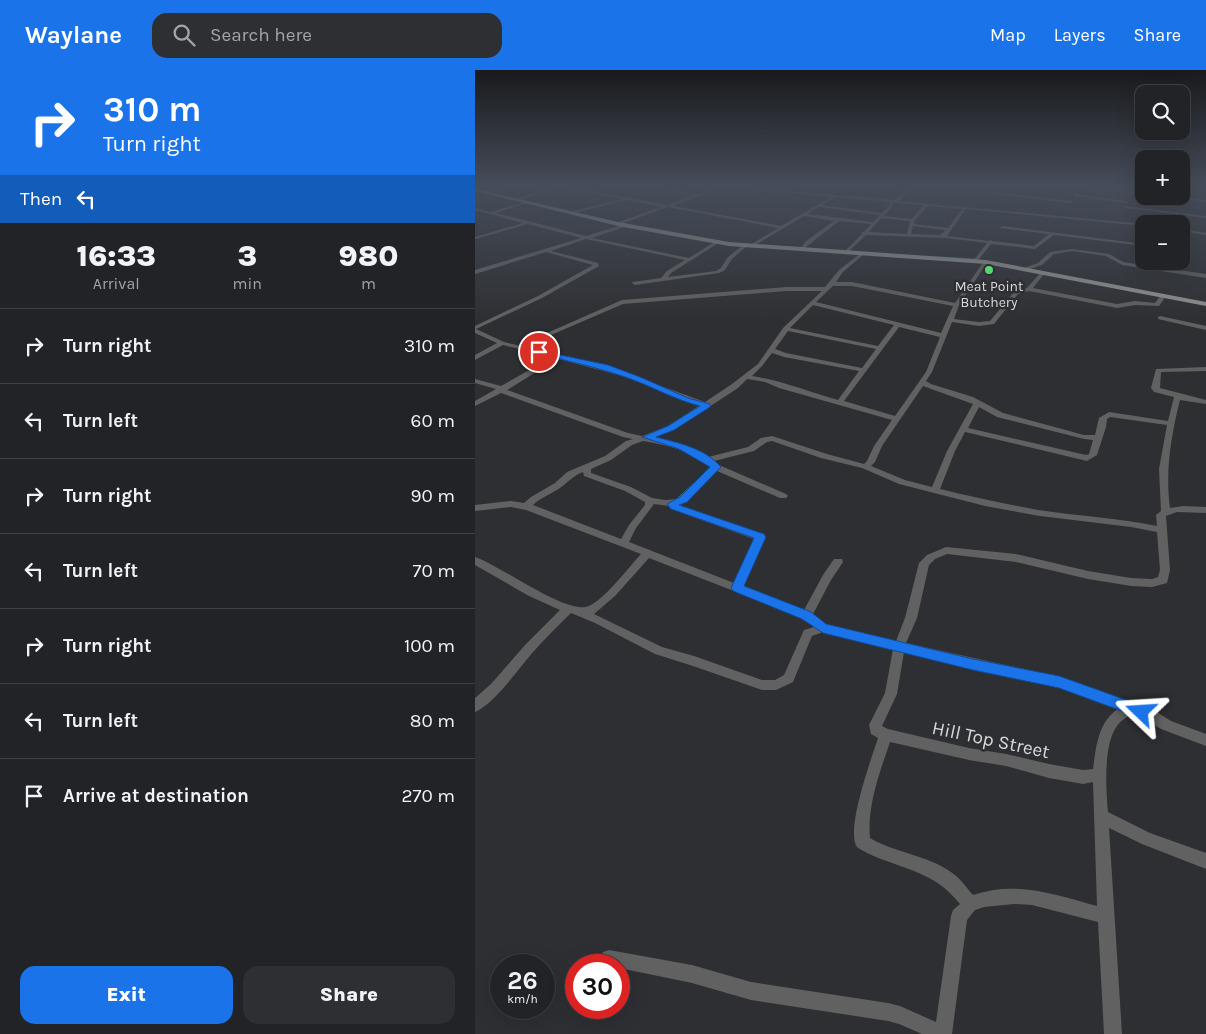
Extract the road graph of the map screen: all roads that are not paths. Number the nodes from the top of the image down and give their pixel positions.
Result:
1 (486, 232) edge
2 (494, 232) edge
3 (565, 232) edge
4 (603, 232) edge
5 (661, 232) edge
6 (776, 232) edge
7 (821, 232) edge
8 (864, 232) joint
9 (947, 232) edge
10 (1047, 232) edge
11 (1193, 232) edge
12 (491, 233) junction
13 (1056, 233) junction
14 (909, 234) joint
15 (1206, 234) edge
16 (940, 237) junction
17 (475, 238) edge
18 (587, 238) junction
19 (991, 241) junction
20 (718, 242) junction
21 (1135, 244) edge
22 (745, 246) junction
23 (752, 246) junction
24 (1037, 248) junction
25 (549, 250) junction
26 (801, 250) junction
27 (1049, 251) junction
28 (846, 253) junction
29 (861, 254) junction
30 (689, 259) junction
31 (976, 261) junction
32 (986, 262) junction
33 (1024, 269) junction
34 (475, 272) edge
35 (1042, 273) junction
36 (1206, 276) edge
37 (664, 278) junction
38 (635, 282) dead end
39 (830, 287) junction
40 (1029, 289) dead end
41 (1163, 296) junction
42 (812, 303) junction
43 (1206, 304) edge
44 (956, 305) junction
45 (1160, 318) dead end
46 (951, 320) junction
47 (899, 324) junction
48 (1206, 328) edge
49 (475, 329) edge
50 (785, 329) junction
51 (943, 336) junction
52 (502, 343) junction
53 (528, 347) junction
54 (880, 348) junction
55 (772, 350) junction
56 (553, 355) junction
57 (475, 358) edge
58 (1206, 369) edge
59 (864, 370) junction
60 (747, 377) junction
61 (475, 381) edge
62 (920, 383) junction
63 (502, 389) junction
64 (1181, 397) junction
65 (973, 401) junction
66 (840, 402) junction
67 (1206, 402) edge
68 (475, 404) edge
69 (707, 406) junction
70 (897, 419) junction
71 (1170, 423) junction
72 (963, 429) junction
73 (647, 437) junction
74 (1098, 438) junction
75 (627, 439) junction
76 (708, 460) junction
77 (716, 467) junction
78 (865, 467) junction
79 (587, 468) junction
80 (935, 491) junction
81 (783, 496) dead end
82 (650, 501) junction
83 (673, 504) junction
84 (527, 506) junction
85 (475, 508) edge
86 (1206, 510) edge
87 (1165, 511) junction
88 (1161, 530) junction
89 (624, 544) junction
90 (647, 554) junction
91 (475, 561) edge
92 (838, 562) dead end
93 (737, 588) junction
94 (596, 607) junction
95 (572, 610) junction
96 (807, 616) junction
97 (599, 620) junction
98 (823, 628) junction
99 (899, 646) junction
100 (1114, 702) junction
101 (475, 706) edge
102 (1131, 708) junction
103 (1117, 717) junction
104 (881, 732) junction
105 (1206, 740) edge
106 (1100, 775) junction
107 (1101, 817) junction
108 (1206, 861) edge
109 (970, 904) junction
110 (1105, 916) junction
111 (630, 962) edge
112 (1113, 1034) edge

1 - 12 street
2 - 12 street
3 - 18 street
4 - 18 street
5 - 20 main road
6 - 23 street
7 - 26 street
8 - 14 street
8 - 28 street
9 - 16 street
10 - 13 street
11 - 15 street
12 - 17 street
13 - 21 street
13 - 24 street
14 - 16 street
16 - 19 street
18 - 25 street
18 - 30 street
19 - 24 street
19 - 31 street
20 - 22 main road
20 - 30 street
22 - 23 main road
22 - 37 street
23 - 26 main road
24 - 27 street
25 - 34 street
25 - 49 street
26 - 28 main road
27 - 33 street
27 - 36 street
28 - 29 main road
29 - 31 main road
29 - 39 street
30 - 37 street
31 - 32 main road
32 - 33 main road
32 - 44 street
33 - 35 main road
35 - 41 main road
35 - 46 street
37 - 38 street
39 - 42 street
39 - 44 street
39 - 53 street
40 - 41 street
41 - 43 main road
42 - 47 street
42 - 50 street
44 - 46 street
45 - 48 street
46 - 51 street
47 - 51 street
47 - 54 street
49 - 52 street
50 - 54 street
50 - 55 street
51 - 62 street
52 - 53 street
52 - 57 street
53 - 56 street
54 - 59 street
55 - 59 street
55 - 60 street
56 - 63 street
56 - 69 street
58 - 64 street
59 - 66 street
60 - 66 street
60 - 69 street
61 - 63 street
62 - 65 street
62 - 70 street
63 - 68 street
63 - 75 street
64 - 67 street
64 - 71 street
65 - 72 street
65 - 74 street
66 - 70 street
69 - 73 street
70 - 78 street
71 - 74 street
71 - 87 street
72 - 74 street
72 - 80 street
73 - 75 street
73 - 76 street
75 - 79 street
76 - 77 street
76 - 78 street
77 - 81 street
77 - 83 street
78 - 80 street
79 - 82 street
79 - 84 street
80 - 88 street
82 - 83 street
82 - 89 street
83 - 93 street
84 - 85 street
84 - 89 street
86 - 87 street
87 - 88 street
88 - 99 street
89 - 90 street
90 - 93 street
90 - 94 street
91 - 95 street
92 - 96 street
93 - 96 street
94 - 95 street
94 - 97 street
95 - 97 street
95 - 101 street
96 - 98 street
97 - 98 street
98 - 99 street
99 - 100 street
99 - 104 street
100 - 102 street
100 - 103 street
102 - 103 street
102 - 105 street
103 - 106 street
104 - 106 street, Hill Top Street
104 - 109 street
106 - 107 street
107 - 108 street
107 - 110 street
109 - 110 street
109 - 111 street
110 - 112 street

